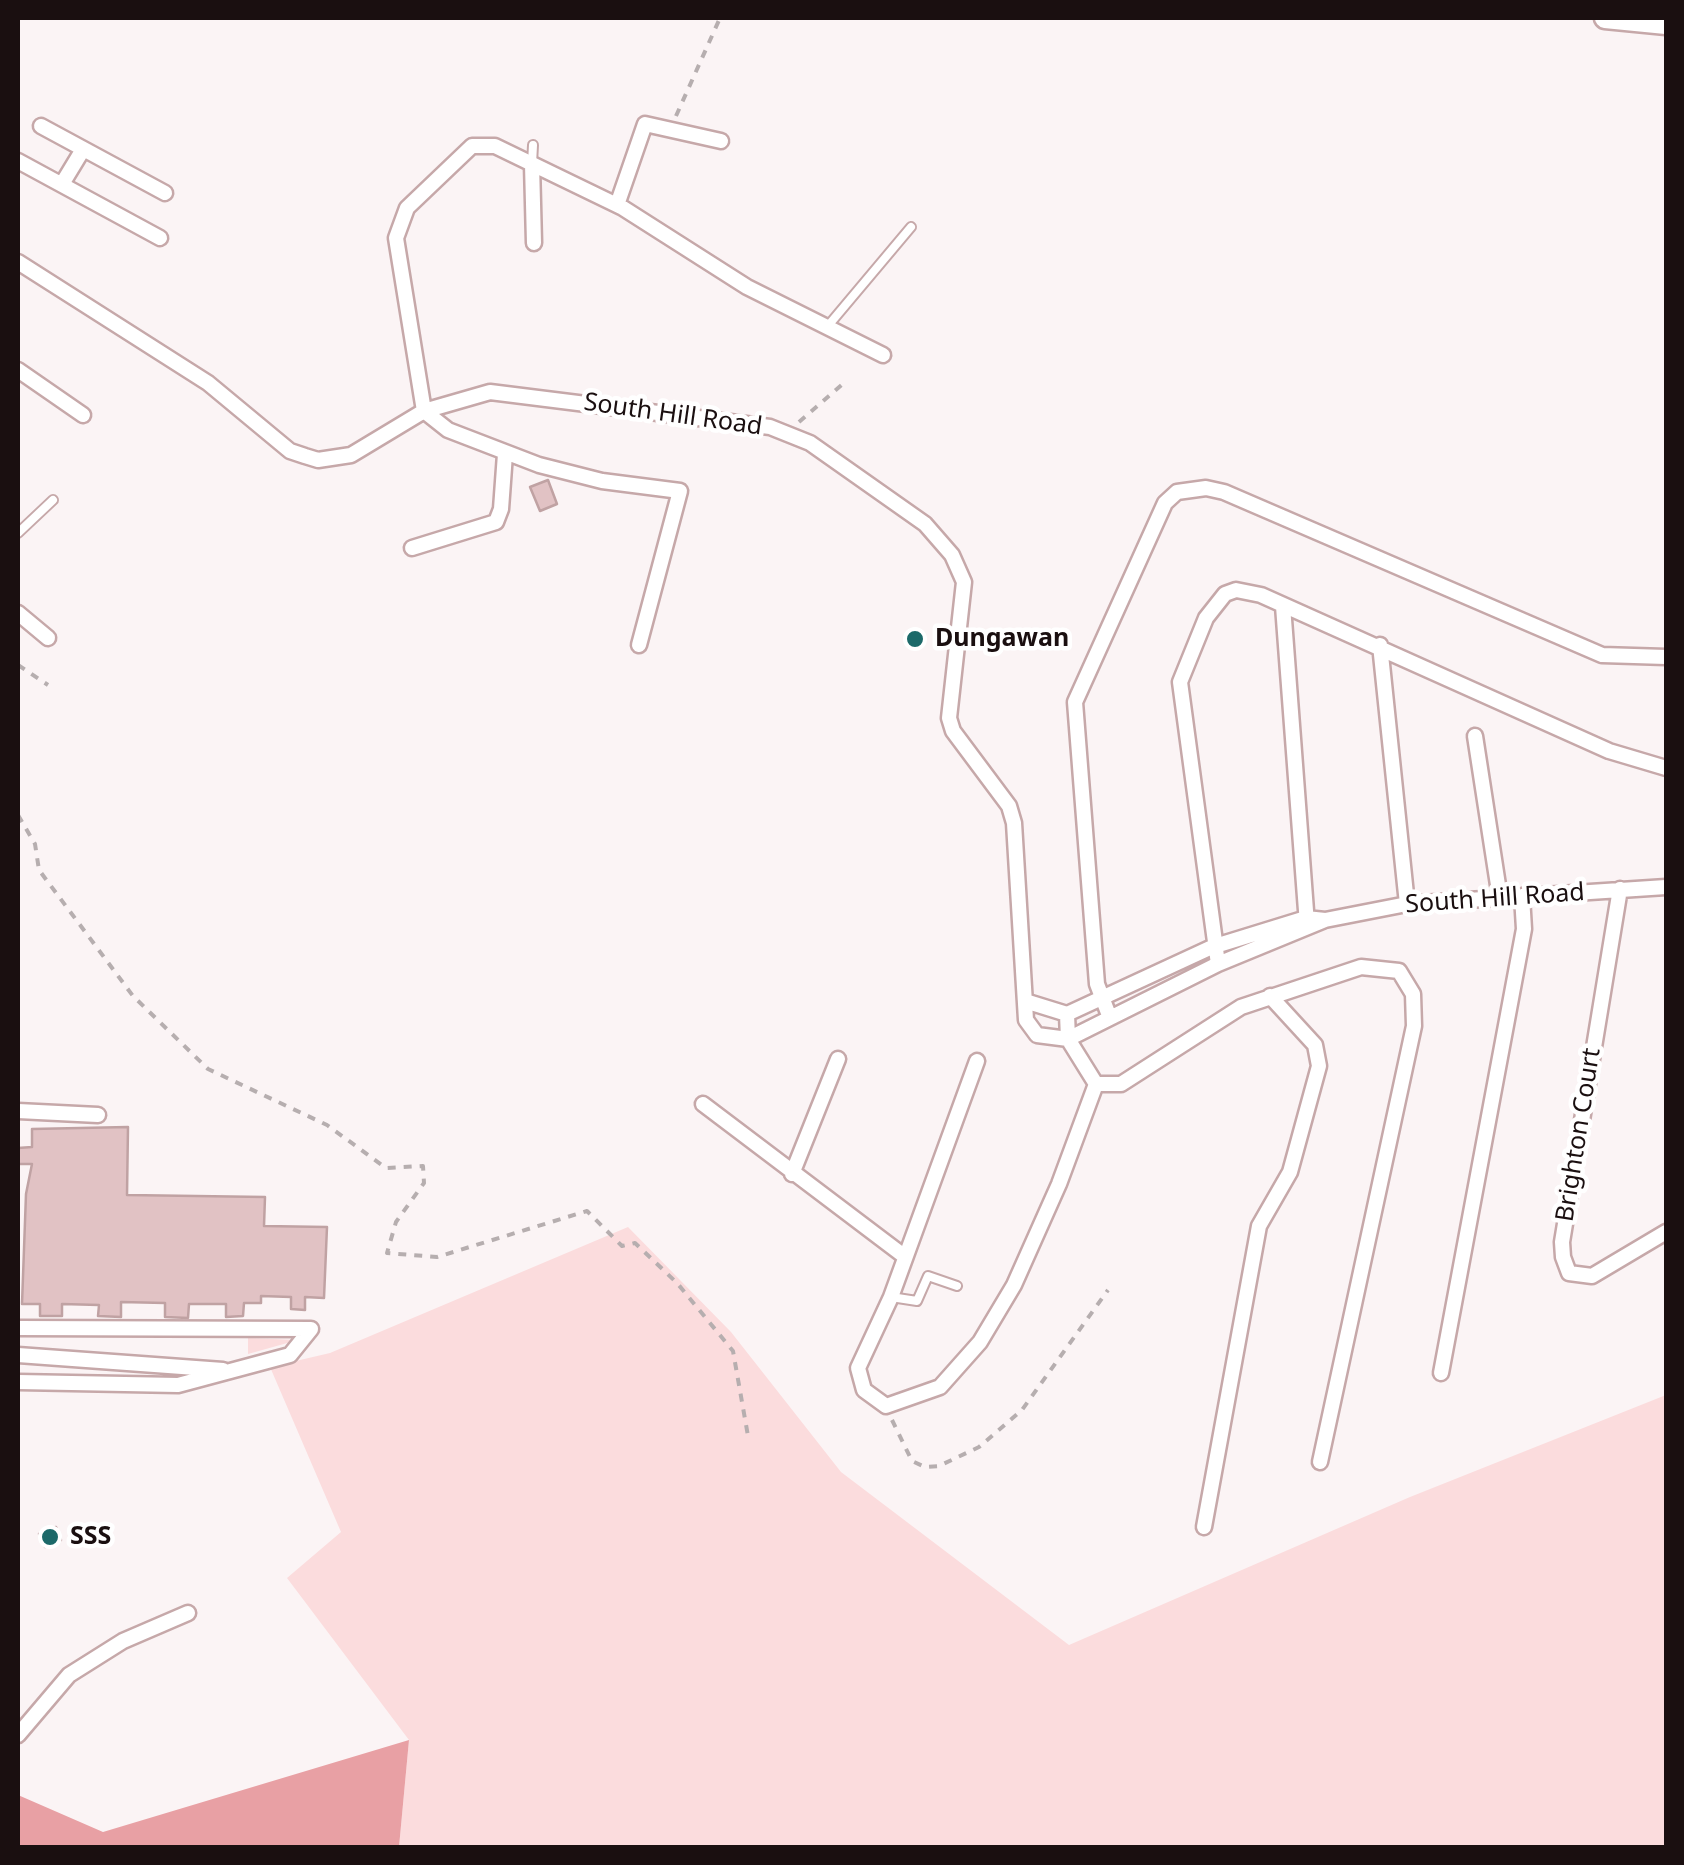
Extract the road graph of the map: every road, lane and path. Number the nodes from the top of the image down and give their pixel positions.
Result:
1 (720, 18) edge
2 (1605, 18) edge
3 (1666, 24) edge
4 (41, 126) dead end
5 (670, 130) junction
6 (721, 141) dead end
7 (533, 145) dead end
8 (82, 151) junction
9 (18, 161) edge
10 (532, 164) junction
11 (62, 184) junction
12 (165, 193) dead end
13 (617, 204) junction
14 (911, 227) dead end
15 (160, 238) dead end
16 (534, 243) dead end
17 (18, 262) edge
18 (827, 327) junction
19 (883, 355) dead end
20 (18, 370) edge
21 (845, 382) dead end
22 (424, 412) junction
23 (83, 415) dead end
24 (800, 419) dead end
25 (505, 454) junction
26 (53, 500) dead end
27 (18, 533) edge
28 (412, 548) dead end
29 (1283, 606) junction
30 (18, 614) edge
31 (48, 638) dead end
32 (639, 645) dead end
33 (1380, 645) junction
34 (1666, 657) edge
35 (18, 666) edge
36 (48, 685) dead end
37 (1475, 736) dead end
38 (1666, 768) edge
39 (18, 814) edge
40 (1666, 887) edge
41 (1620, 889) junction
42 (1522, 896) junction
43 (1500, 898) junction
44 (1407, 904) junction
45 (1307, 924) junction
46 (1212, 947) junction
47 (1218, 964) junction
48 (1270, 996) junction
49 (1100, 999) junction
50 (1025, 1000) junction
51 (1067, 1014) junction
52 (1110, 1018) junction
53 (1068, 1039) junction
54 (838, 1059) dead end
55 (977, 1061) dead end
56 (1096, 1084) junction
57 (703, 1104) dead end
58 (18, 1110) edge
59 (98, 1114) dead end
60 (792, 1174) junction
61 (1666, 1232) edge
62 (904, 1256) junction
63 (958, 1286) dead end
64 (1108, 1290) dead end
65 (891, 1297) junction
66 (18, 1328) edge
67 (18, 1354) edge
68 (234, 1370) junction
69 (1441, 1373) dead end
70 (18, 1382) edge
71 (886, 1406) junction
72 (748, 1436) dead end
73 (1320, 1462) dead end
74 (1204, 1527) dead end
75 (188, 1613) dead end
76 (18, 1735) edge

1 - 5 path
2 - 3 street
4 - 8 street
5 - 6 street
5 - 13 street
7 - 10 lane
8 - 11 street
8 - 12 street
9 - 11 street
10 - 13 street
10 - 16 street
10 - 22 street
11 - 15 street
13 - 18 street
14 - 18 lane
17 - 22 street, South Hill Road
18 - 19 street
20 - 23 street
21 - 24 path
22 - 25 street
22 - 50 street, South Hill Road
25 - 28 street
25 - 32 street
26 - 27 lane
29 - 33 street
29 - 45 street
29 - 46 street
30 - 31 street
33 - 38 street
33 - 44 street
34 - 49 street
35 - 36 path
37 - 43 street
39 - 72 path
40 - 41 street, South Hill Road
41 - 42 street, South Hill Road
41 - 61 street, Brighton Court
42 - 43 street, South Hill Road
42 - 69 street
43 - 44 street, South Hill Road
44 - 45 street, South Hill Road
45 - 46 street, South Hill Road
45 - 47 street, South Hill Road
46 - 47 street
46 - 49 street, South Hill Road
47 - 52 street, South Hill Road
48 - 56 street
48 - 73 street
48 - 74 street
49 - 51 street, South Hill Road
49 - 52 street
50 - 51 street
50 - 53 street, South Hill Road
51 - 53 street
52 - 53 street, South Hill Road
53 - 56 street
54 - 60 street
55 - 62 street
56 - 71 street
57 - 60 street
58 - 59 street
60 - 62 street
62 - 65 street
63 - 65 lane
64 - 71 path
65 - 71 street
66 - 68 street
67 - 68 street
68 - 70 street
75 - 76 street

